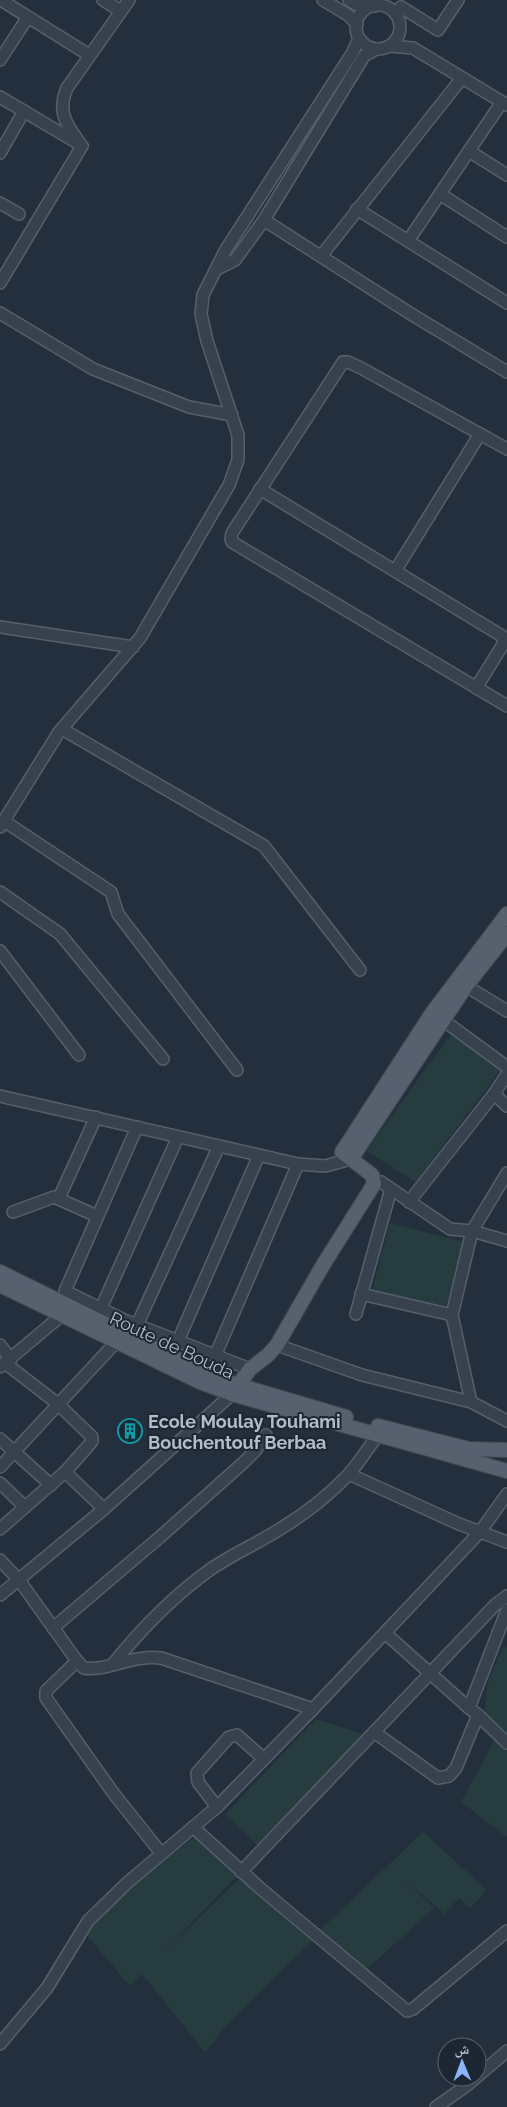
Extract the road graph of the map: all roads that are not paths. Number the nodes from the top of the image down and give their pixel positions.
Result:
1 (1, 0) edge
2 (103, 0) edge
3 (129, 0) edge
4 (323, 0) edge
5 (349, 0) edge
6 (389, 0) edge
7 (458, 0) edge
8 (402, 3) edge
9 (377, 6) junction
10 (121, 11) junction
11 (28, 17) junction
12 (399, 22) junction
13 (357, 24) junction
14 (359, 38) junction
15 (389, 46) junction
16 (413, 48) junction
17 (376, 49) junction
18 (89, 54) junction
19 (0, 60) edge
20 (462, 78) junction
21 (0, 97) edge
22 (505, 104) edge
23 (24, 111) junction
24 (82, 146) junction
25 (469, 151) junction
26 (0, 153) edge
27 (507, 175) edge
28 (440, 194) junction
29 (0, 203) edge
30 (357, 209) junction
31 (19, 214) dead end
32 (264, 220) junction
33 (507, 237) edge
34 (408, 241) junction
35 (321, 256) junction
36 (217, 269) junction
37 (0, 283) edge
38 (507, 304) edge
39 (0, 313) edge
40 (507, 372) edge
41 (232, 415) junction
42 (480, 434) junction
43 (507, 449) edge
44 (260, 488) junction
45 (396, 571) junction
46 (0, 627) edge
47 (133, 647) junction
48 (476, 688) junction
49 (507, 706) edge
50 (62, 729) junction
51 (2, 824) edge
52 (0, 892) edge
53 (507, 914) edge
54 (507, 936) edge
55 (0, 951) edge
56 (360, 970) dead end
57 (466, 986) junction
58 (507, 1011) edge
59 (443, 1020) junction
60 (78, 1055) dead end
61 (163, 1059) dead end
62 (507, 1067) edge
63 (237, 1070) dead end
64 (507, 1074) edge
65 (494, 1094) junction
66 (0, 1096) edge
67 (507, 1106) edge
68 (96, 1117) junction
69 (137, 1127) junction
70 (178, 1137) junction
71 (219, 1146) junction
72 (259, 1155) junction
73 (346, 1155) junction
74 (298, 1164) junction
75 (507, 1173) edge
76 (374, 1181) junction
77 (391, 1189) junction
78 (59, 1198) junction
79 (409, 1202) junction
80 (13, 1212) dead end
81 (98, 1216) junction
82 (472, 1232) junction
83 (507, 1241) edge
84 (0, 1272) edge
85 (0, 1286) edge
86 (361, 1294) junction
87 (101, 1308) junction
88 (356, 1314) dead end
89 (62, 1315) junction
90 (452, 1315) junction
91 (138, 1325) junction
92 (117, 1341) junction
93 (178, 1341) junction
94 (0, 1345) edge
95 (276, 1345) junction
96 (215, 1356) junction
97 (5, 1363) edge
98 (250, 1369) junction
99 (235, 1390) junction
100 (471, 1402) junction
101 (58, 1404) junction
102 (507, 1421) edge
103 (266, 1435) dead end
104 (378, 1435) junction
105 (0, 1439) edge
106 (507, 1450) edge
107 (14, 1452) junction
108 (0, 1467) edge
109 (65, 1472) junction
110 (507, 1472) edge
111 (349, 1474) junction
112 (0, 1483) edge
113 (50, 1485) junction
114 (507, 1494) edge
115 (25, 1507) junction
116 (104, 1509) junction
117 (0, 1529) edge
118 (480, 1532) junction
119 (507, 1542) edge
120 (0, 1560) edge
121 (19, 1580) junction
122 (0, 1595) edge
123 (507, 1596) edge
124 (507, 1610) edge
125 (54, 1628) junction
126 (385, 1633) junction
127 (503, 1638) edge
128 (77, 1661) junction
129 (113, 1664) junction
130 (430, 1674) junction
131 (313, 1709) junction
132 (473, 1712) junction
133 (374, 1732) junction
134 (507, 1743) edge
135 (264, 1759) junction
136 (217, 1807) junction
137 (193, 1827) junction
138 (161, 1854) junction
139 (241, 1872) junction
140 (507, 1931) edge
141 (0, 2044) edge
142 (507, 2051) edge
143 (436, 2107) edge

1 - 11 street
2 - 10 street
3 - 10 street
4 - 13 street
5 - 9 street
6 - 9 street
7 - 8 street
8 - 12 street
9 - 12 street
9 - 13 street
10 - 18 street
11 - 18 street
11 - 19 street
12 - 15 street
12 - 16 street
13 - 14 street
14 - 17 street
14 - 36 street
15 - 16 street
15 - 17 street
16 - 20 street
17 - 32 street
18 - 24 street
20 - 22 street
20 - 30 street
21 - 23 street
22 - 25 street
23 - 24 street
23 - 26 street
24 - 37 street
25 - 27 street
25 - 28 street
28 - 33 street
28 - 34 street
29 - 31 street
30 - 34 street
30 - 35 street
32 - 35 street
32 - 36 street
34 - 38 street
35 - 40 street
36 - 41 street
39 - 41 street
41 - 47 street
42 - 43 street
42 - 44 street
42 - 45 street
44 - 45 street
44 - 48 street
45 - 48 street
46 - 47 street
47 - 50 street
48 - 49 street
50 - 51 street
50 - 56 street
51 - 63 street
52 - 61 street
53 - 73 main road
54 - 57 main road
55 - 60 street
57 - 58 street
57 - 59 main road
59 - 62 street
59 - 73 main road
64 - 65 street
65 - 67 street
65 - 79 street
66 - 68 street
68 - 69 street
68 - 78 street
69 - 70 street
69 - 81 street
70 - 71 street
70 - 87 street
71 - 72 street
71 - 91 street
72 - 74 street
72 - 93 street
73 - 74 street
73 - 76 main road
74 - 96 street
75 - 82 street
76 - 77 street
76 - 95 main road
77 - 79 street
77 - 86 street
78 - 80 street
78 - 81 street
79 - 82 street
81 - 87 street
82 - 83 street
82 - 90 street
84 - 99 main road, Route de Bouda
85 - 89 main road, Route de Bouda
86 - 88 street
86 - 90 street
87 - 91 street
89 - 92 main road, Route de Bouda
89 - 97 street
90 - 100 street
91 - 93 street
92 - 99 main road, Route de Bouda
92 - 101 street
93 - 96 street
94 - 97 street
95 - 98 main road
95 - 100 street
96 - 98 street
97 - 101 street
98 - 99 main road
99 - 104 main road, Route de Bouda
99 - 106 main road, Route de Bouda
99 - 116 street
100 - 102 street
101 - 107 street
101 - 109 street
103 - 125 street
104 - 110 main road, Route de Bouda
104 - 111 street
105 - 107 street
107 - 108 street
107 - 113 street
109 - 113 street
109 - 116 street
111 - 118 street
111 - 129 street
112 - 115 street
113 - 115 street
114 - 118 street
115 - 117 street
116 - 121 street
118 - 119 street
118 - 126 street
120 - 121 street
121 - 122 street
121 - 125 street
123 - 130 street
124 - 127 street
125 - 128 street
126 - 130 street
126 - 131 street
127 - 132 street
128 - 129 street
128 - 138 street
129 - 131 street
130 - 132 street
130 - 133 street
131 - 135 street
132 - 133 street
132 - 134 street
133 - 139 street
135 - 136 street
135 - 136 street
136 - 137 street
137 - 138 street
137 - 139 street
138 - 141 street
139 - 140 street
142 - 143 street

